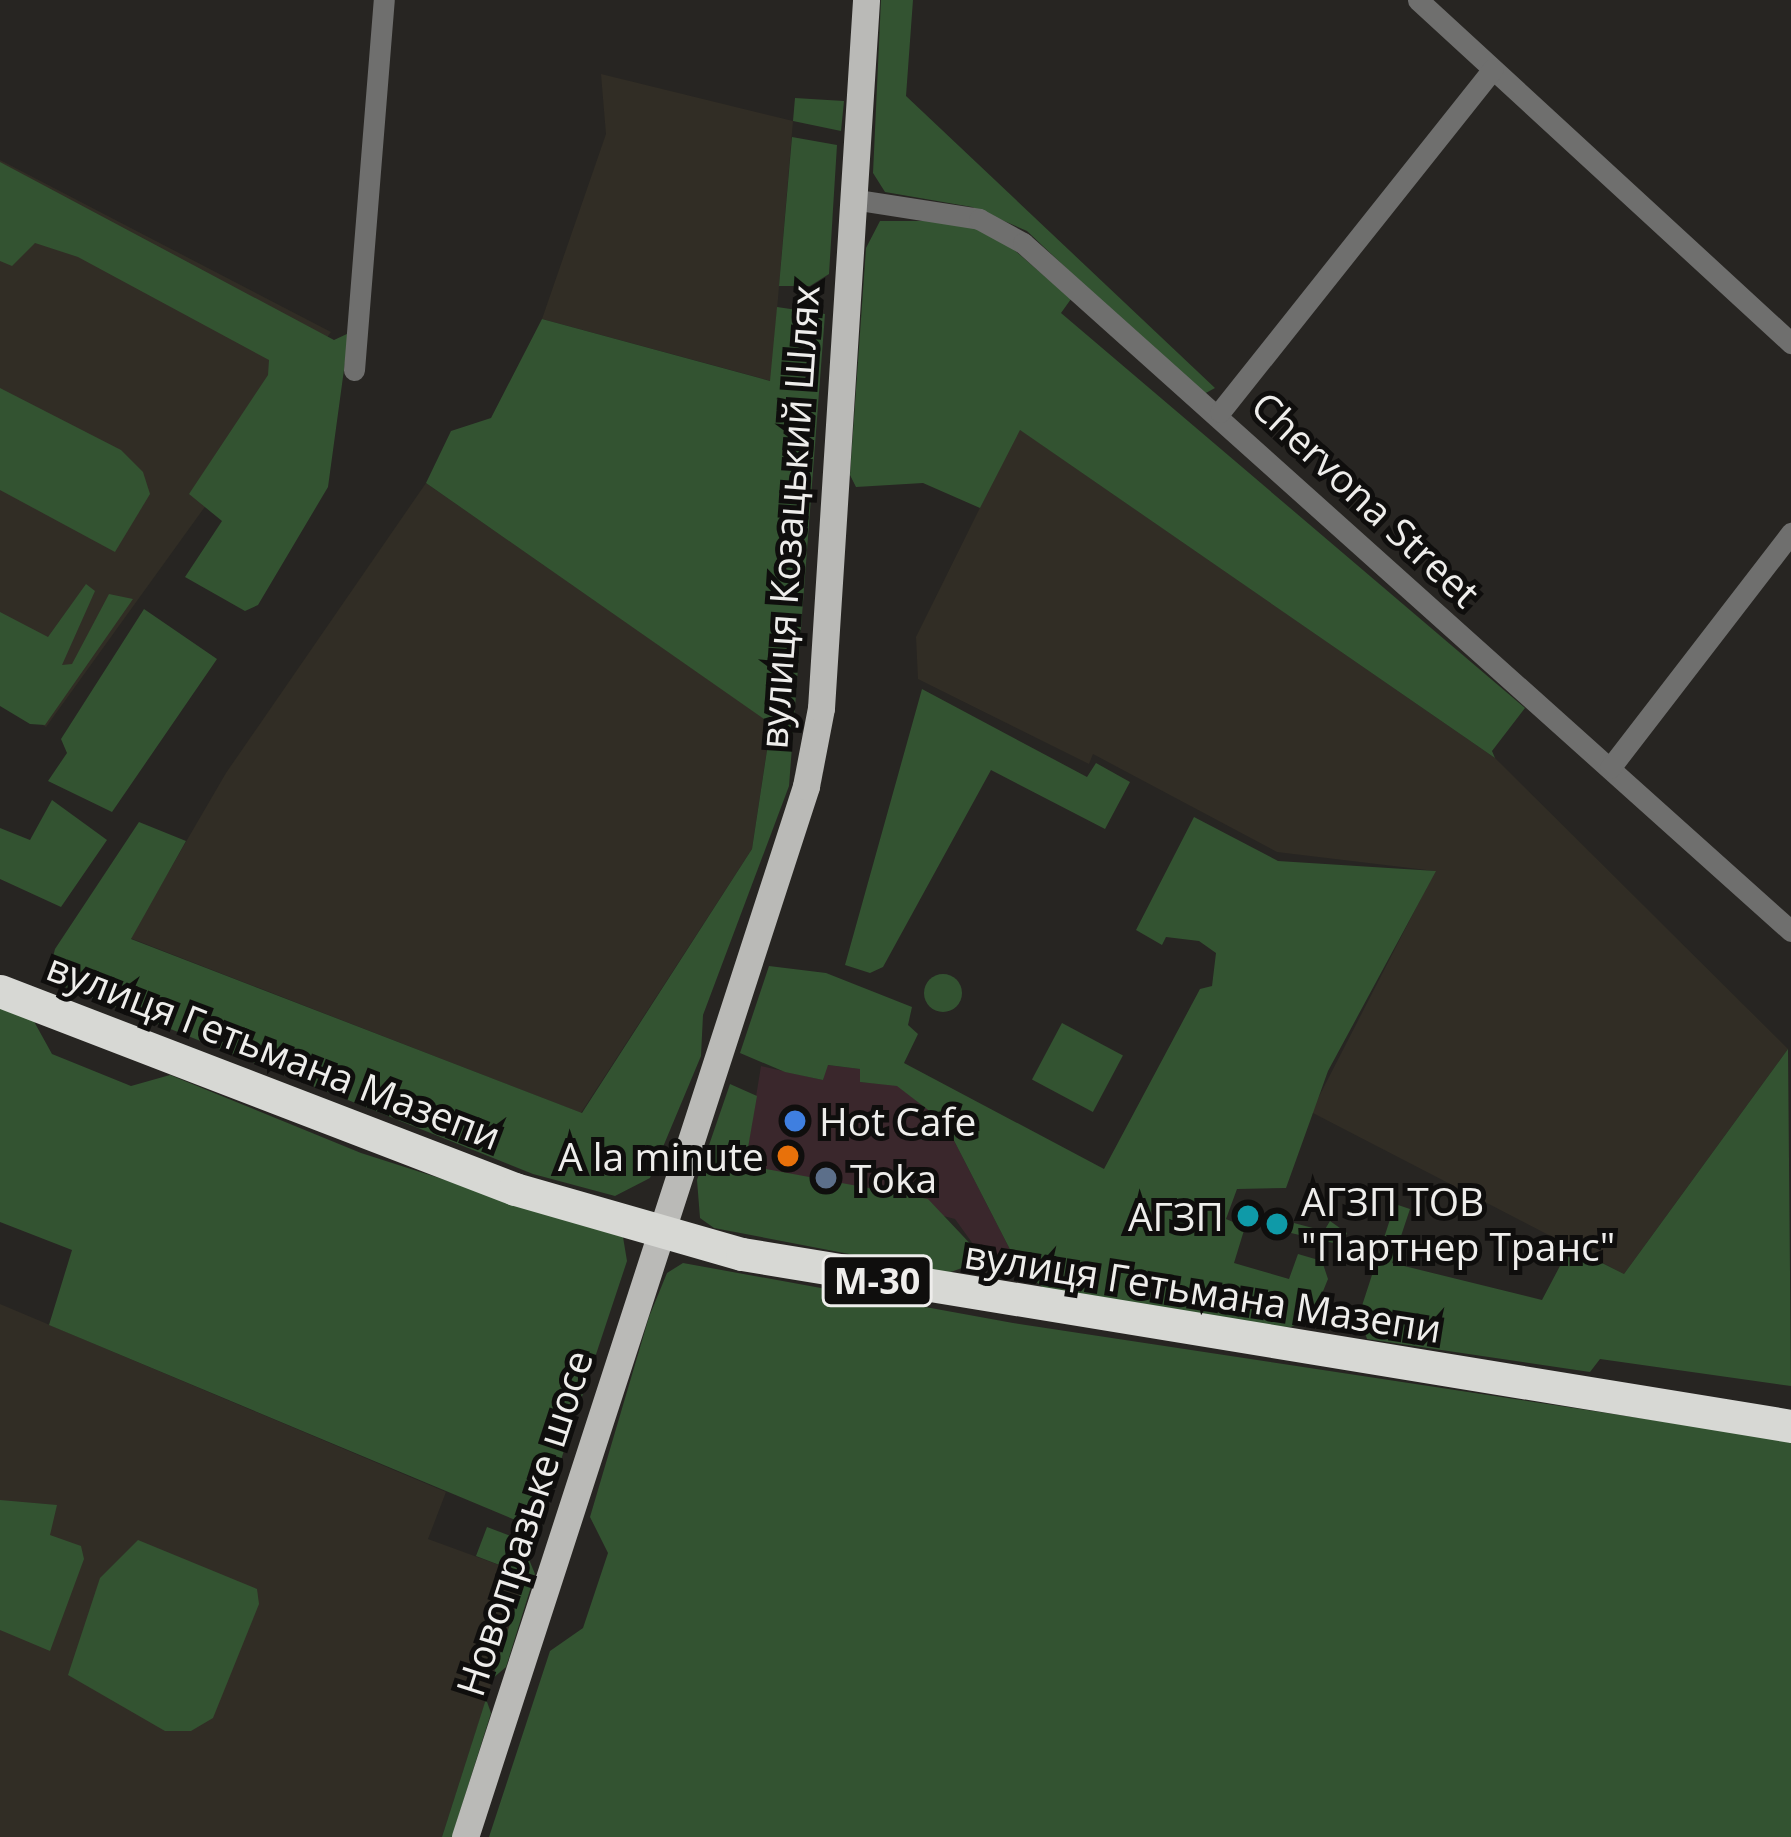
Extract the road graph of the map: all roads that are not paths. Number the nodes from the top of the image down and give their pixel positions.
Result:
1 (384, 0) edge
2 (866, 0) edge
3 (1418, 0) edge
4 (1493, 69) junction
5 (852, 199) junction
6 (1791, 343) edge
7 (354, 370) dead end
8 (1220, 412) junction
9 (1791, 532) edge
10 (1610, 768) junction
11 (1791, 931) edge
12 (0, 991) edge
13 (657, 1232) junction
14 (1791, 1426) edge
15 (465, 1837) edge

1 - 7 street
2 - 5 main road, вулиця Козацький Шлях
3 - 4 street
4 - 6 street
4 - 8 street
5 - 8 street, Chervona Street
5 - 13 main road, вулиця Козацький Шлях
8 - 10 street, Chervona Street
9 - 10 street
10 - 11 street, Chervona Street
12 - 13 highway, вулиця Гетьмана Мазепи / М-30
13 - 14 highway, вулиця Гетьмана Мазепи / М-30
13 - 15 main road, Новопразьке шосе

